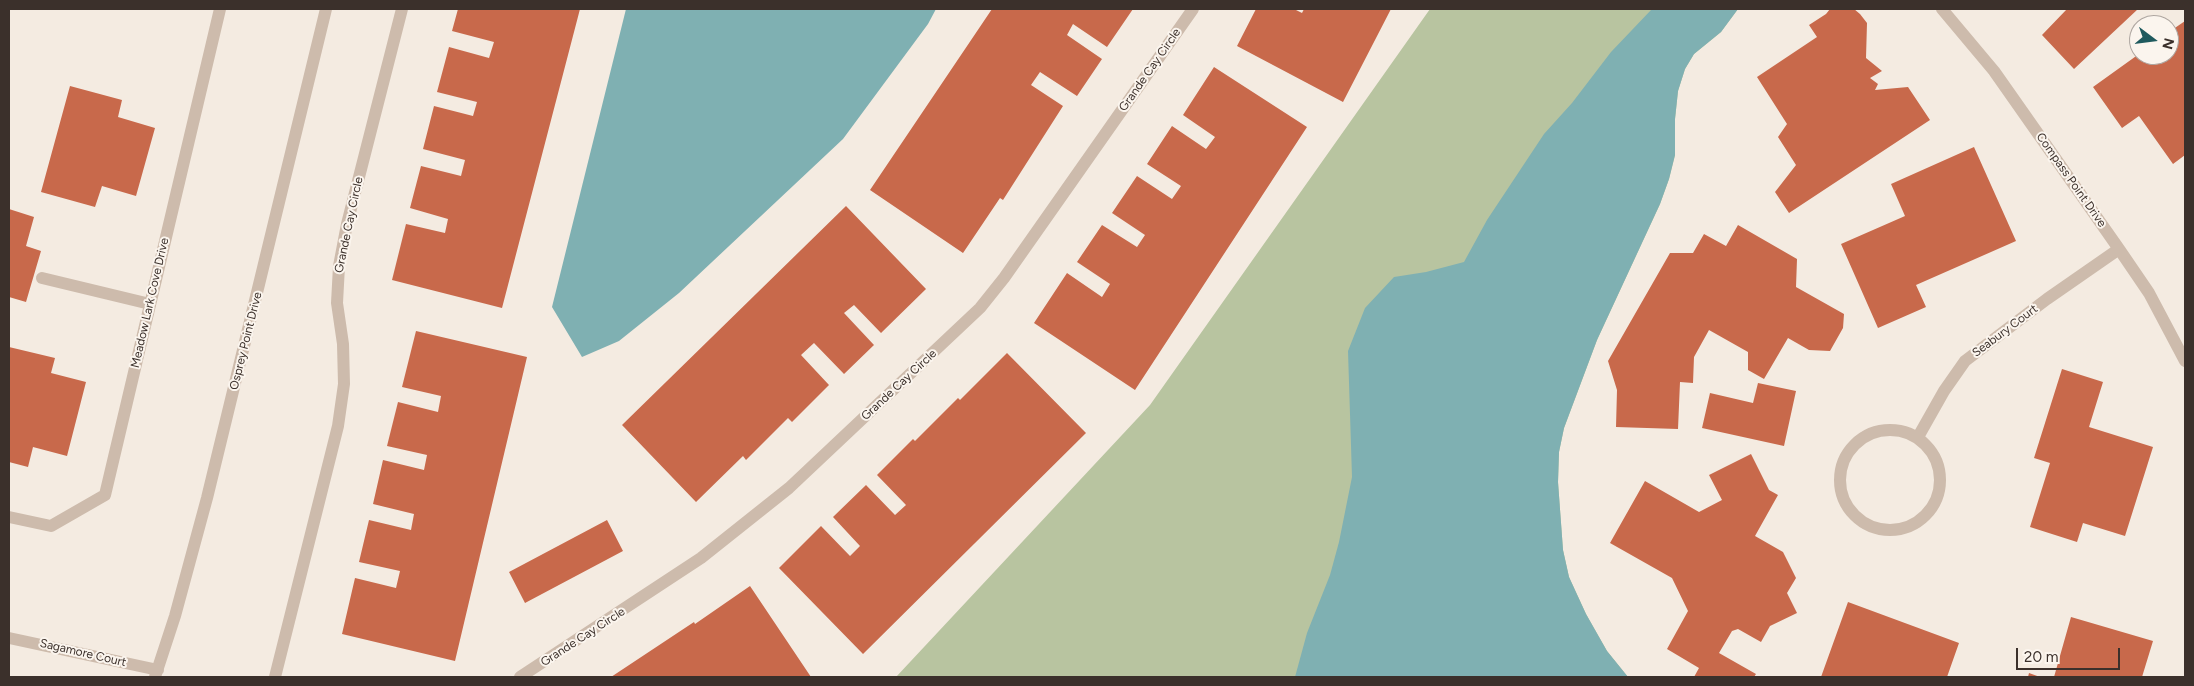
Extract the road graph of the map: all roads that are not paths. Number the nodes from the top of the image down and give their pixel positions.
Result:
1 (220, 9) edge
2 (326, 9) edge
3 (402, 9) edge
4 (1193, 9) edge
5 (1942, 9) edge
6 (2119, 249) junction
7 (42, 278) dead end
8 (150, 304) junction
9 (2185, 361) edge
10 (1918, 437) junction
11 (9, 517) edge
12 (9, 638) edge
13 (156, 674) edge
14 (275, 677) edge
15 (520, 677) edge

1 - 8 street, Meadow Lark Cove Drive
2 - 13 street, Osprey Point Drive
3 - 14 street, Grande Cay Circle
4 - 15 street, Grande Cay Circle
5 - 6 street, Compass Point Drive
6 - 9 street, Compass Point Drive
6 - 10 street, Seabury Court
7 - 8 street
8 - 11 street, Meadow Lark Cove Drive
10 - 10 street
12 - 13 street, Sagamore Court

